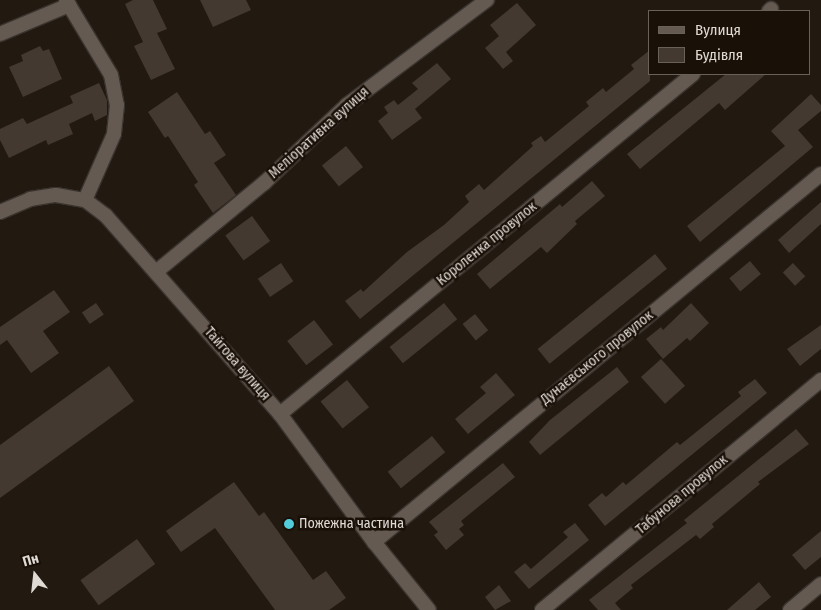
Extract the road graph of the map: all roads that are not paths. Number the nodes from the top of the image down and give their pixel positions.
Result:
1 (487, 0) edge
2 (68, 2) edge
3 (0, 34) edge
4 (692, 75) edge
5 (821, 174) edge
6 (86, 200) junction
7 (0, 212) edge
8 (156, 272) junction
9 (821, 380) edge
10 (280, 414) junction
11 (374, 542) junction
12 (821, 584) edge
13 (429, 610) edge
14 (542, 610) edge
15 (790, 610) edge

1 - 8 street, Меліоративна вулиця
2 - 3 street
2 - 6 street
4 - 10 street, Короленка провулок
5 - 11 street, Дунаєвського провулок
6 - 7 street, Тайгова вулиця
6 - 8 street, Тайгова вулиця
8 - 10 street, Тайгова вулиця
9 - 14 street, Табунова провулок
10 - 11 street, Тайгова вулиця
11 - 13 street, Тайгова вулиця
12 - 15 street

